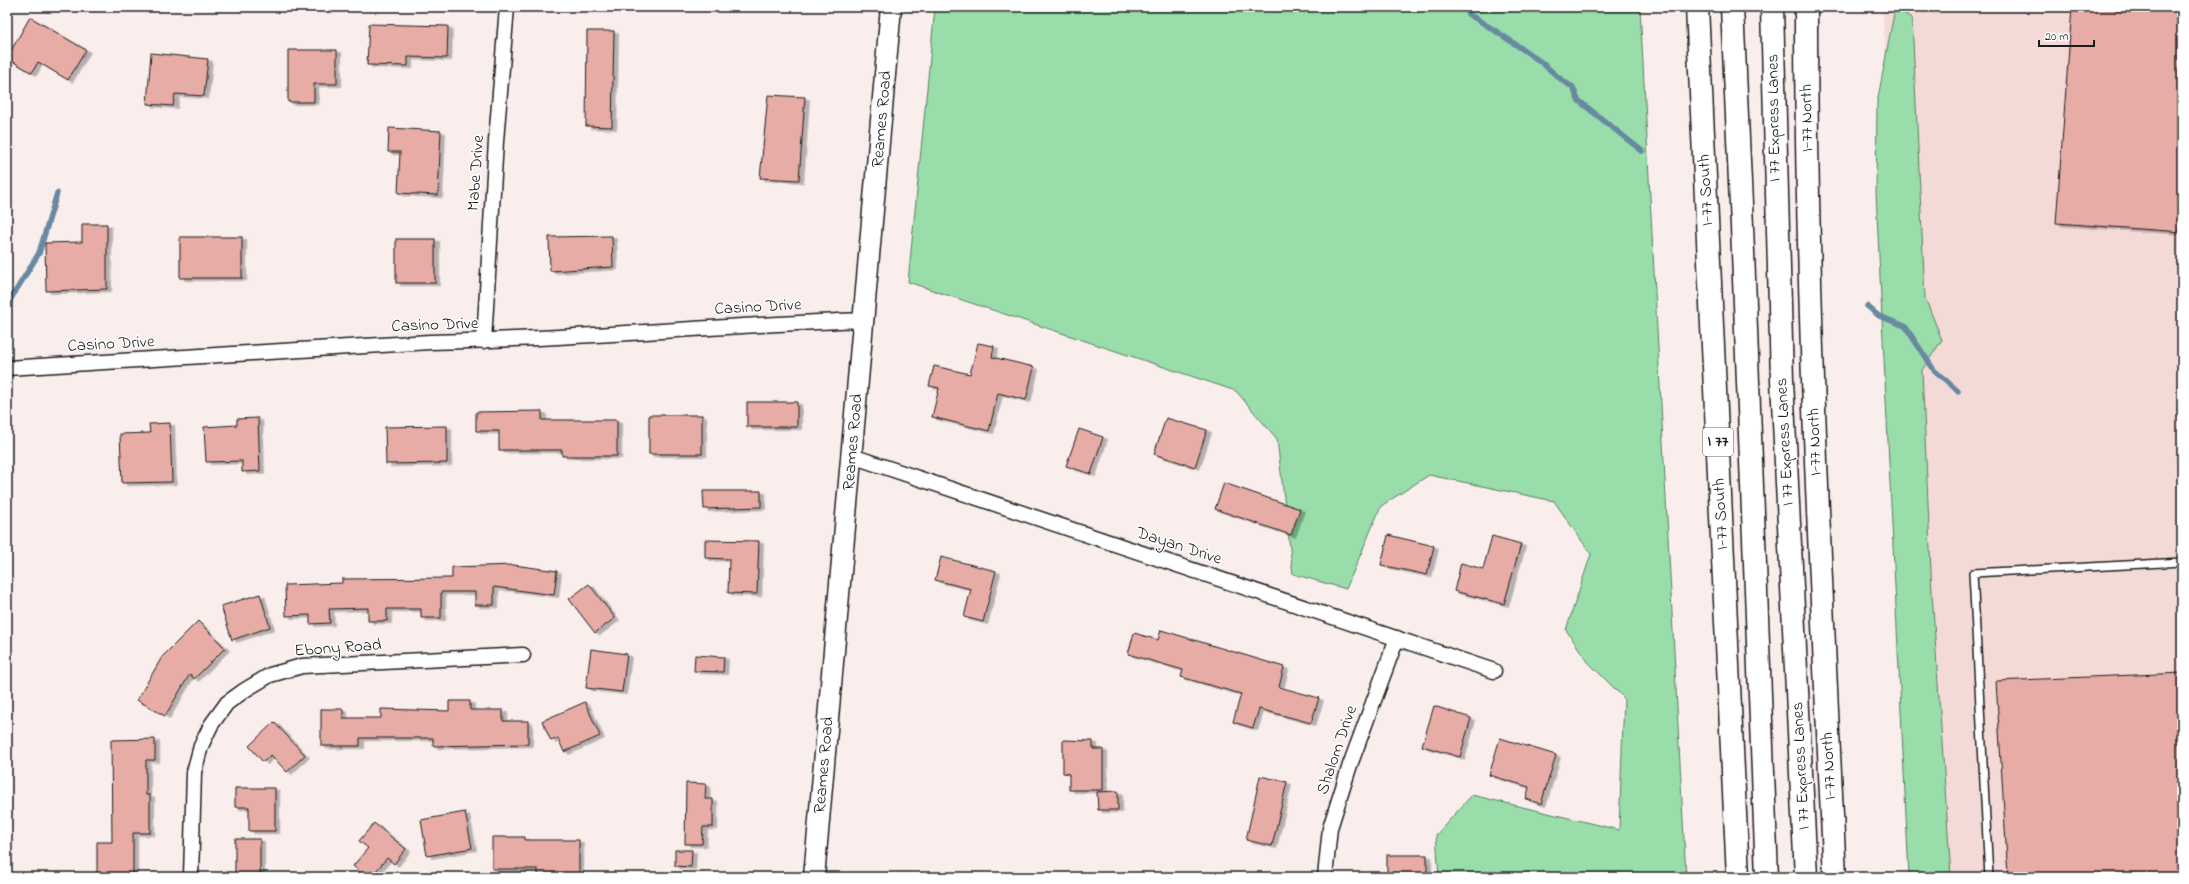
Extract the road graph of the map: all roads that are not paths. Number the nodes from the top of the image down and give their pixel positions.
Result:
1 (507, 7) edge
2 (891, 7) edge
3 (1697, 7) edge
4 (1732, 7) edge
5 (1772, 7) edge
6 (1806, 7) edge
7 (865, 320) junction
8 (484, 341) junction
9 (7, 368) edge
10 (852, 456) junction
11 (2182, 562) edge
12 (1397, 638) junction
13 (523, 655) dead end
14 (1494, 671) dead end
15 (191, 877) edge
16 (814, 877) edge
17 (1325, 877) edge
18 (1738, 877) edge
19 (1767, 877) edge
20 (1806, 877) edge
21 (1835, 877) edge
22 (1989, 877) edge

1 - 8 street, Mabe Drive
2 - 7 main road, Reames Road
3 - 18 highway, I-77 South / I 77
4 - 19 highway, I 77 Express Lanes / I 77
5 - 20 highway, I 77 Express Lanes
6 - 21 highway, I-77 North
7 - 8 street, Casino Drive
7 - 10 main road, Reames Road
8 - 9 street, Casino Drive
10 - 12 street, Dayan Drive
10 - 16 main road, Reames Road
11 - 22 lane
12 - 14 street, Dayan Drive
12 - 17 street, Shalom Drive
13 - 15 street, Ebony Road

